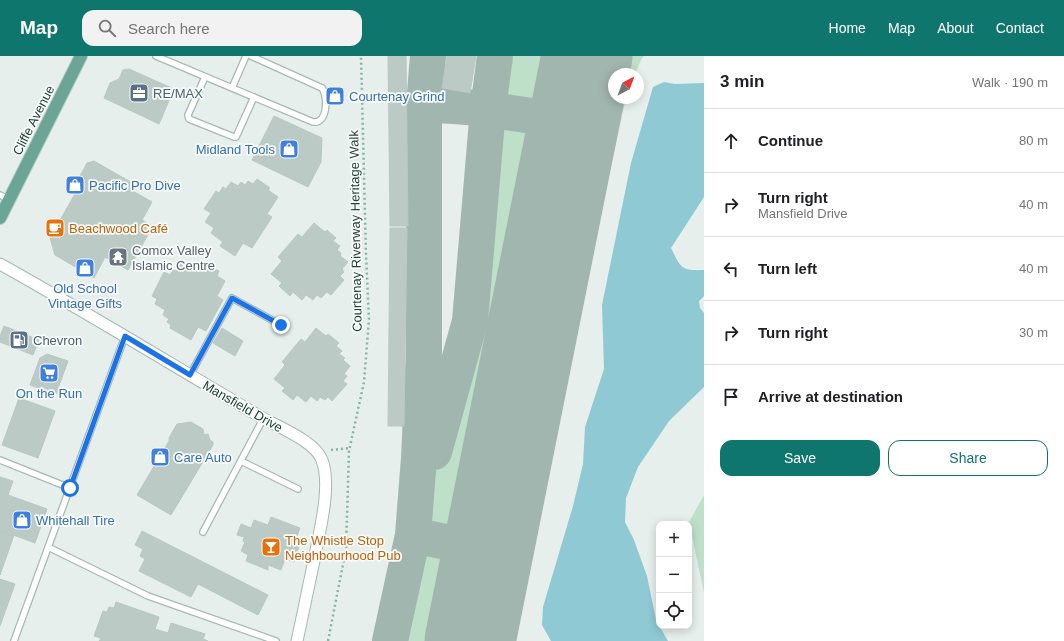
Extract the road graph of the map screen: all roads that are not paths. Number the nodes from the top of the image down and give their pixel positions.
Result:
1 (81, 56) edge
2 (156, 56) edge
3 (246, 56) edge
4 (251, 56) edge
5 (205, 76) junction
6 (232, 88) junction
7 (254, 97) junction
8 (4, 197) edge
9 (0, 218) edge
10 (0, 264) edge
11 (281, 325) dead end
12 (125, 336) junction
13 (190, 375) junction
14 (263, 419) junction
15 (0, 460) edge
16 (241, 461) junction
17 (70, 488) junction
18 (298, 488) dead end
19 (203, 532) dead end
20 (48, 547) junction
21 (14, 641) edge
22 (276, 641) edge
23 (297, 641) edge

1 - 8 main road, Cliffe Avenue
2 - 5 lane
3 - 6 lane
4 - 7 lane
5 - 6 lane
5 - 7 lane
6 - 7 lane
8 - 9 main road, Cliffe Avenue
10 - 12 street, Mansfield Drive
11 - 13 lane
12 - 13 street, Mansfield Drive
12 - 17 lane
13 - 14 street, Mansfield Drive
14 - 16 lane
14 - 23 street, Mansfield Drive
15 - 17 lane
16 - 18 lane
16 - 19 lane
17 - 20 lane
20 - 21 lane
20 - 22 lane

